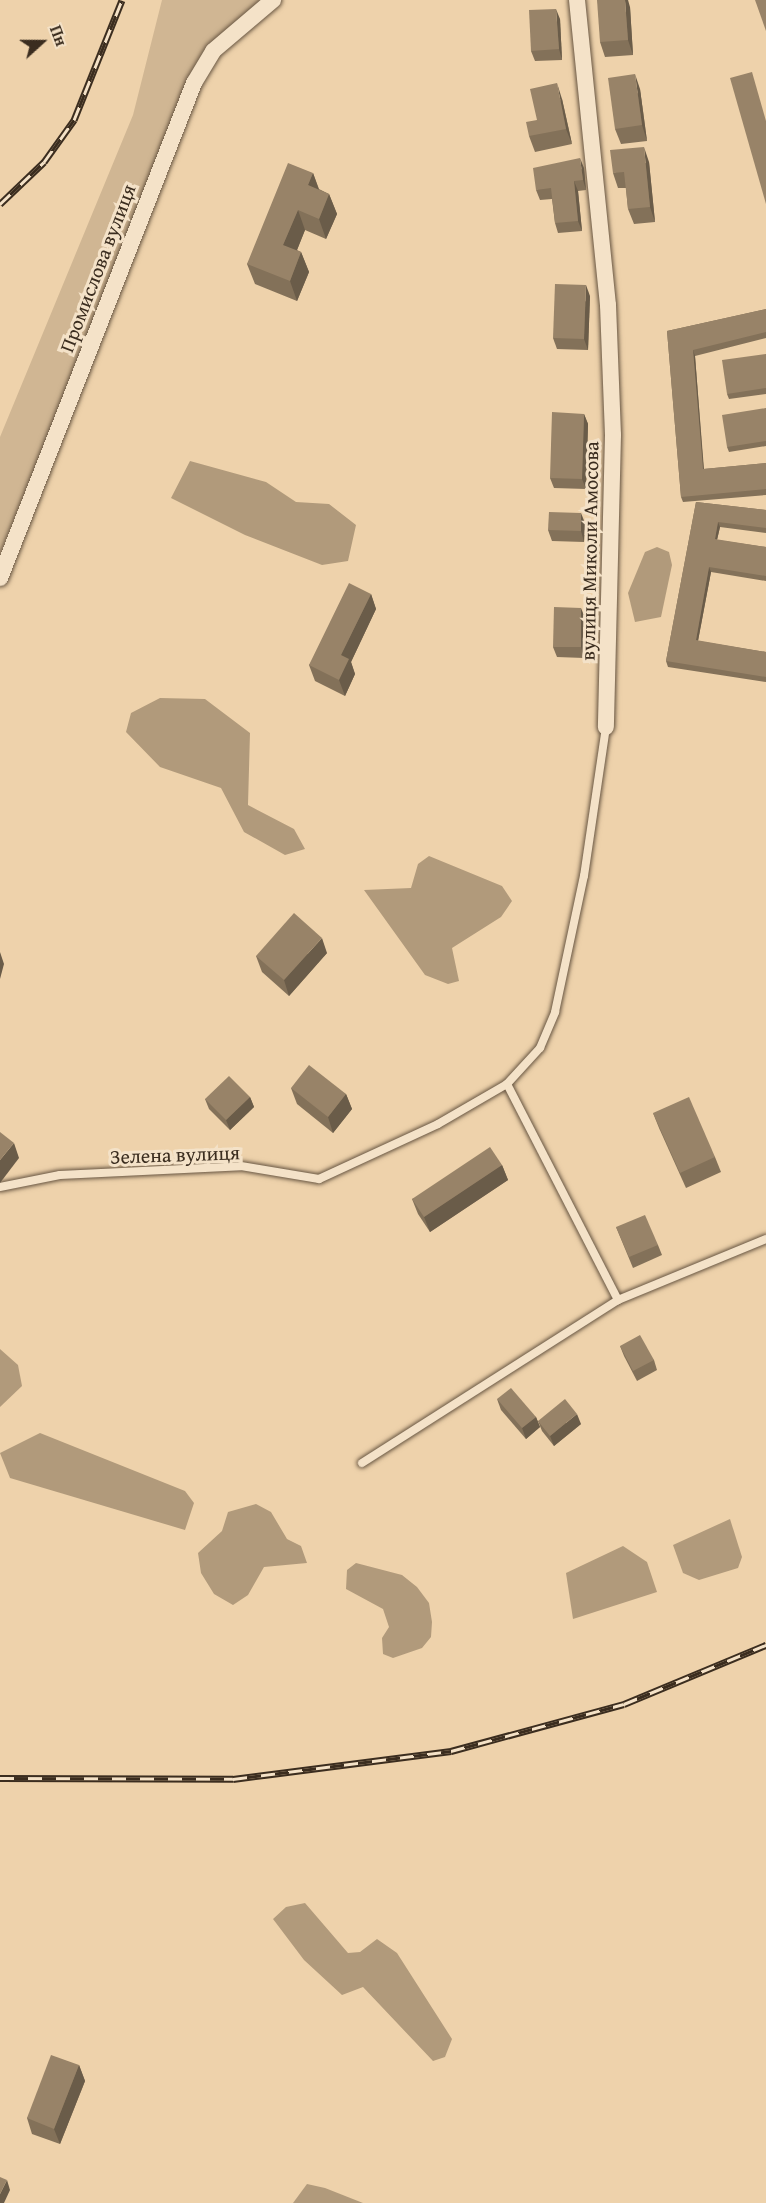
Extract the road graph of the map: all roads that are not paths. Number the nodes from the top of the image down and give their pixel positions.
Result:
1 (273, 0) edge
2 (577, 0) edge
3 (0, 578) edge
4 (606, 727) joint
5 (507, 1084) junction
6 (0, 1187) edge
7 (766, 1239) edge
8 (618, 1300) junction
9 (362, 1463) dead end

1 - 3 street, Промислова вулиця
2 - 4 street, вулиця Миколи Амосова
4 - 5 lane, вулиця Миколи Амосова
5 - 6 lane, Зелена вулиця
5 - 8 lane
7 - 8 lane
8 - 9 lane

